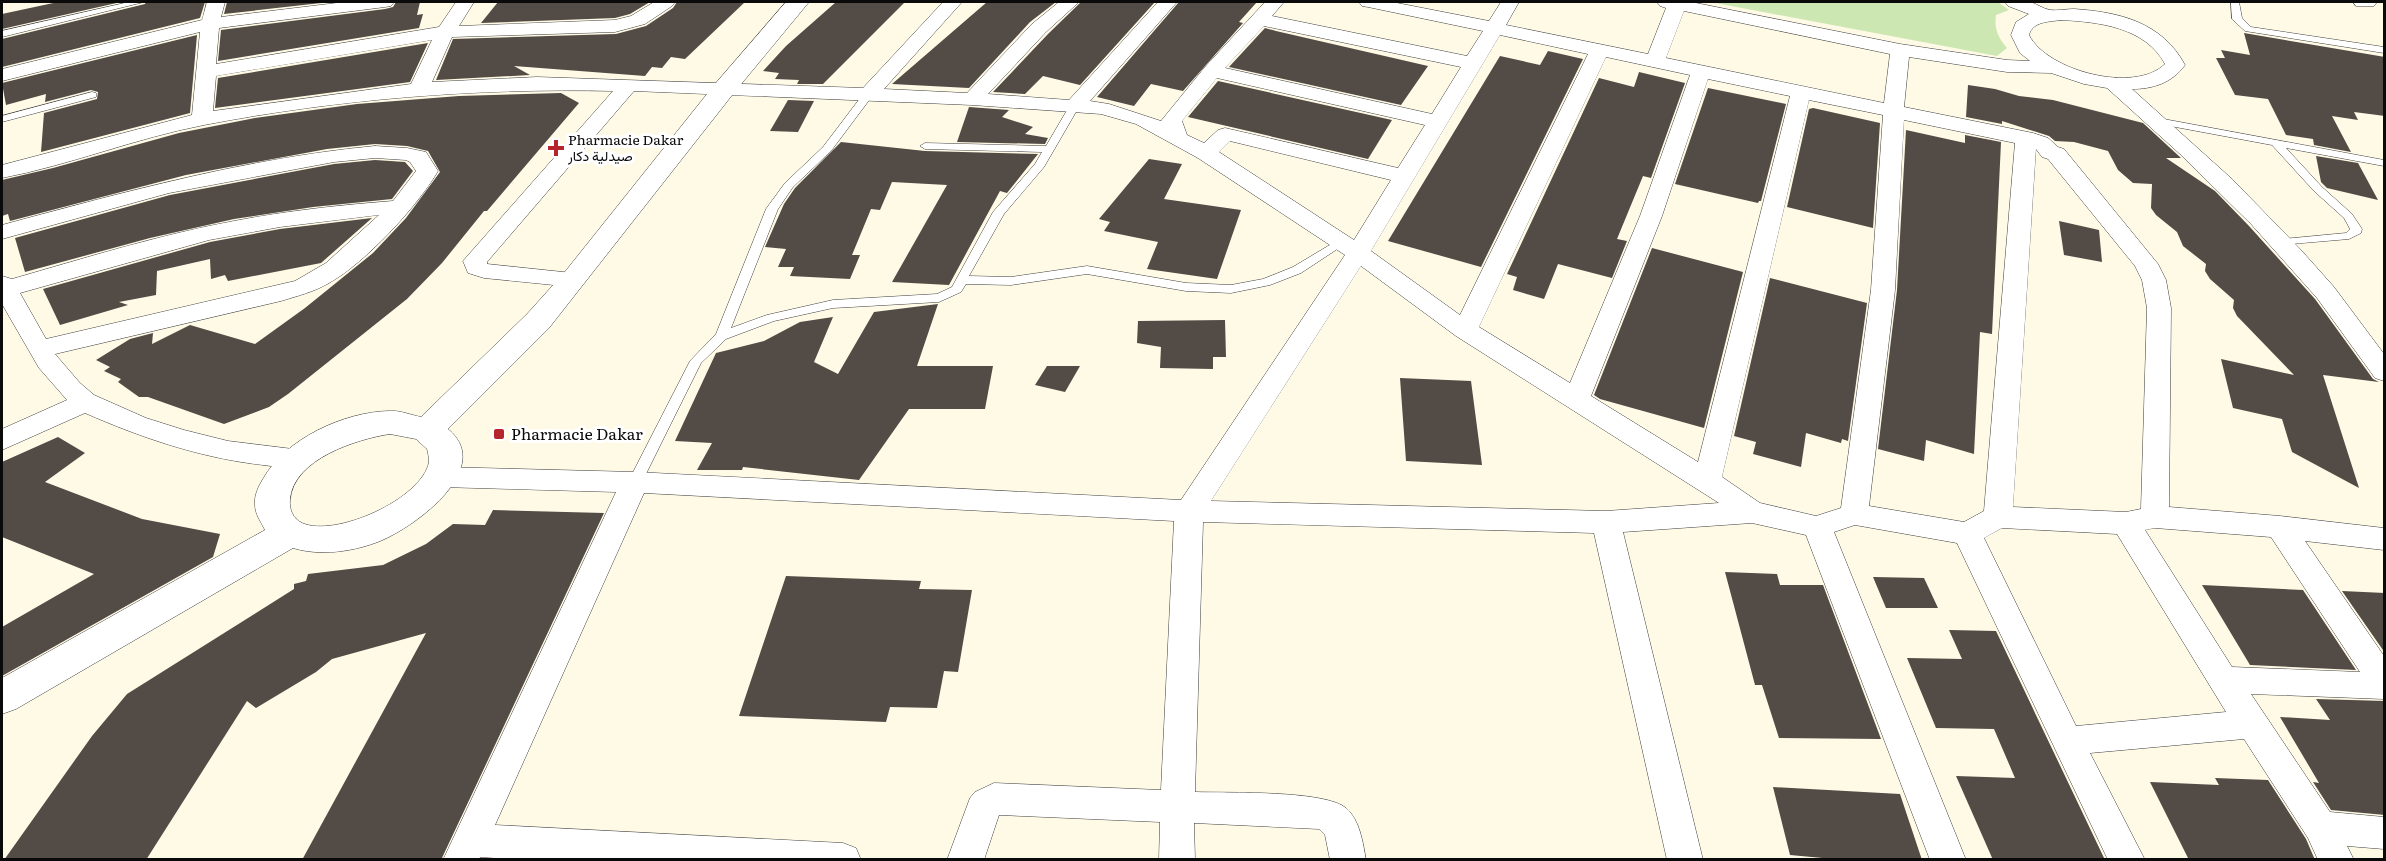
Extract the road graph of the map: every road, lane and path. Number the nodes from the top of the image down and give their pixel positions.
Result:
1 (139, 2) edge
2 (216, 2) edge
3 (385, 2) edge
4 (465, 2) edge
5 (666, 2) edge
6 (798, 2) edge
7 (953, 2) edge
8 (1070, 2) edge
9 (1168, 2) edge
10 (1275, 2) edge
11 (1368, 2) edge
12 (1510, 2) edge
13 (2014, 2) edge
14 (2235, 2) edge
15 (2362, 2) edge
16 (2368, 2) edge
17 (1672, 3) edge
18 (2096, 9) edge
19 (2047, 15) junction
20 (1259, 19) junction
21 (210, 24) junction
22 (1494, 27) junction
23 (445, 32) junction
24 (2, 34) edge
25 (1600, 49) junction
26 (1900, 50) junction
27 (2385, 50) edge
28 (1655, 61) junction
29 (1472, 63) junction
30 (2054, 67) junction
31 (207, 71) junction
32 (1212, 71) junction
33 (1701, 71) junction
34 (2, 75) edge
35 (2114, 84) junction
36 (629, 85) junction
37 (419, 89) junction
38 (724, 89) junction
39 (1801, 92) junction
40 (92, 94) dead end
41 (868, 95) junction
42 (972, 99) junction
43 (1075, 105) junction
44 (1894, 110) junction
45 (2, 119) edge
46 (202, 119) junction
47 (2158, 121) junction
48 (1438, 122) junction
49 (1174, 128) junction
50 (1226, 134) junction
51 (2026, 137) junction
52 (2276, 143) junction
53 (925, 146) dead end
54 (1048, 149) junction
55 (1206, 153) junction
56 (2385, 163) edge
57 (2, 172) edge
58 (1403, 176) junction
59 (399, 207) junction
60 (2, 232) edge
61 (2283, 243) junction
62 (1350, 248) junction
63 (574, 279) junction
64 (963, 280) junction
65 (4, 286) edge
66 (1465, 330) junction
67 (722, 336) junction
68 (39, 349) junction
69 (2385, 372) edge
70 (1576, 400) junction
71 (86, 402) junction
72 (428, 429) junction
73 (2, 440) edge
74 (299, 458) junction
75 (441, 477) junction
76 (1707, 481) junction
77 (635, 482) junction
78 (1190, 511) junction
79 (1752, 513) junction
80 (1854, 514) junction
81 (1998, 517) junction
82 (2140, 520) junction
83 (1606, 522) junction
84 (1817, 527) junction
85 (2280, 527) junction
86 (290, 533) junction
87 (1966, 534) junction
88 (2385, 539) edge
89 (2223, 680) junction
90 (2385, 681) edge
91 (2385, 686) edge
92 (2, 697) edge
93 (2253, 724) junction
94 (2067, 741) junction
95 (1177, 808) junction
96 (2320, 827) junction
97 (2385, 833) edge
98 (466, 850) edge
99 (843, 860) edge
100 (964, 860) edge
101 (1177, 860) edge
102 (1348, 860) edge
103 (1685, 860) edge
104 (1948, 860) edge
105 (2127, 860) edge
106 (2336, 860) edge

1 - 24 lane
2 - 21 street
3 - 21 street
4 - 23 street
5 - 23 street
6 - 38 street
7 - 41 street
8 - 42 street
9 - 43 street
10 - 20 street
11 - 22 street
12 - 22 street
13 - 19 street
14 - 27 lane
15 - 16 street
17 - 26 street
17 - 28 street
18 - 19 street
18 - 35 street
19 - 30 street
20 - 29 street
20 - 32 street
21 - 31 street
21 - 34 street
22 - 25 street
22 - 29 street
23 - 31 street
23 - 37 street
25 - 28 street
25 - 66 street
26 - 30 street
26 - 44 street
28 - 33 street
29 - 48 street
30 - 35 street
31 - 46 street
32 - 48 street
32 - 49 street
33 - 39 street
33 - 70 street
35 - 47 street
36 - 37 street
36 - 38 street
36 - 63 street
37 - 46 street
38 - 41 street
38 - 63 street
39 - 44 street
39 - 76 street
40 - 45 lane
41 - 42 street
41 - 67 lane
42 - 43 street
43 - 49 street
43 - 54 lane
44 - 51 street
44 - 80 street
46 - 57 street
47 - 52 lane
47 - 61 street
48 - 58 street
49 - 50 street
49 - 55 street
50 - 55 street
50 - 58 street
51 - 81 street
51 - 82 street
52 - 56 lane
52 - 61 lane
53 - 54 lane
54 - 64 lane
55 - 62 street
58 - 62 street
59 - 60 street
59 - 65 street
59 - 68 street
61 - 69 street
62 - 64 lane
62 - 66 street
62 - 78 street
63 - 72 street
64 - 67 lane
65 - 68 street
66 - 70 street
67 - 77 lane
68 - 71 street
70 - 76 street
71 - 73 street
71 - 74 street
72 - 74 street
72 - 75 street
74 - 86 street
75 - 77 street
75 - 86 street
76 - 79 street
77 - 78 street
77 - 98 street
78 - 83 street
78 - 95 street
79 - 83 street
79 - 84 street
80 - 84 street
80 - 87 street
81 - 82 street
81 - 87 street
82 - 85 street
82 - 89 street
83 - 103 street
84 - 104 street
85 - 88 street
85 - 90 street
86 - 92 street
87 - 94 street
89 - 91 street
89 - 93 street
93 - 94 street
93 - 96 street
94 - 105 street
95 - 100 street
95 - 101 street
95 - 102 street
96 - 97 street
96 - 106 street
98 - 99 street

